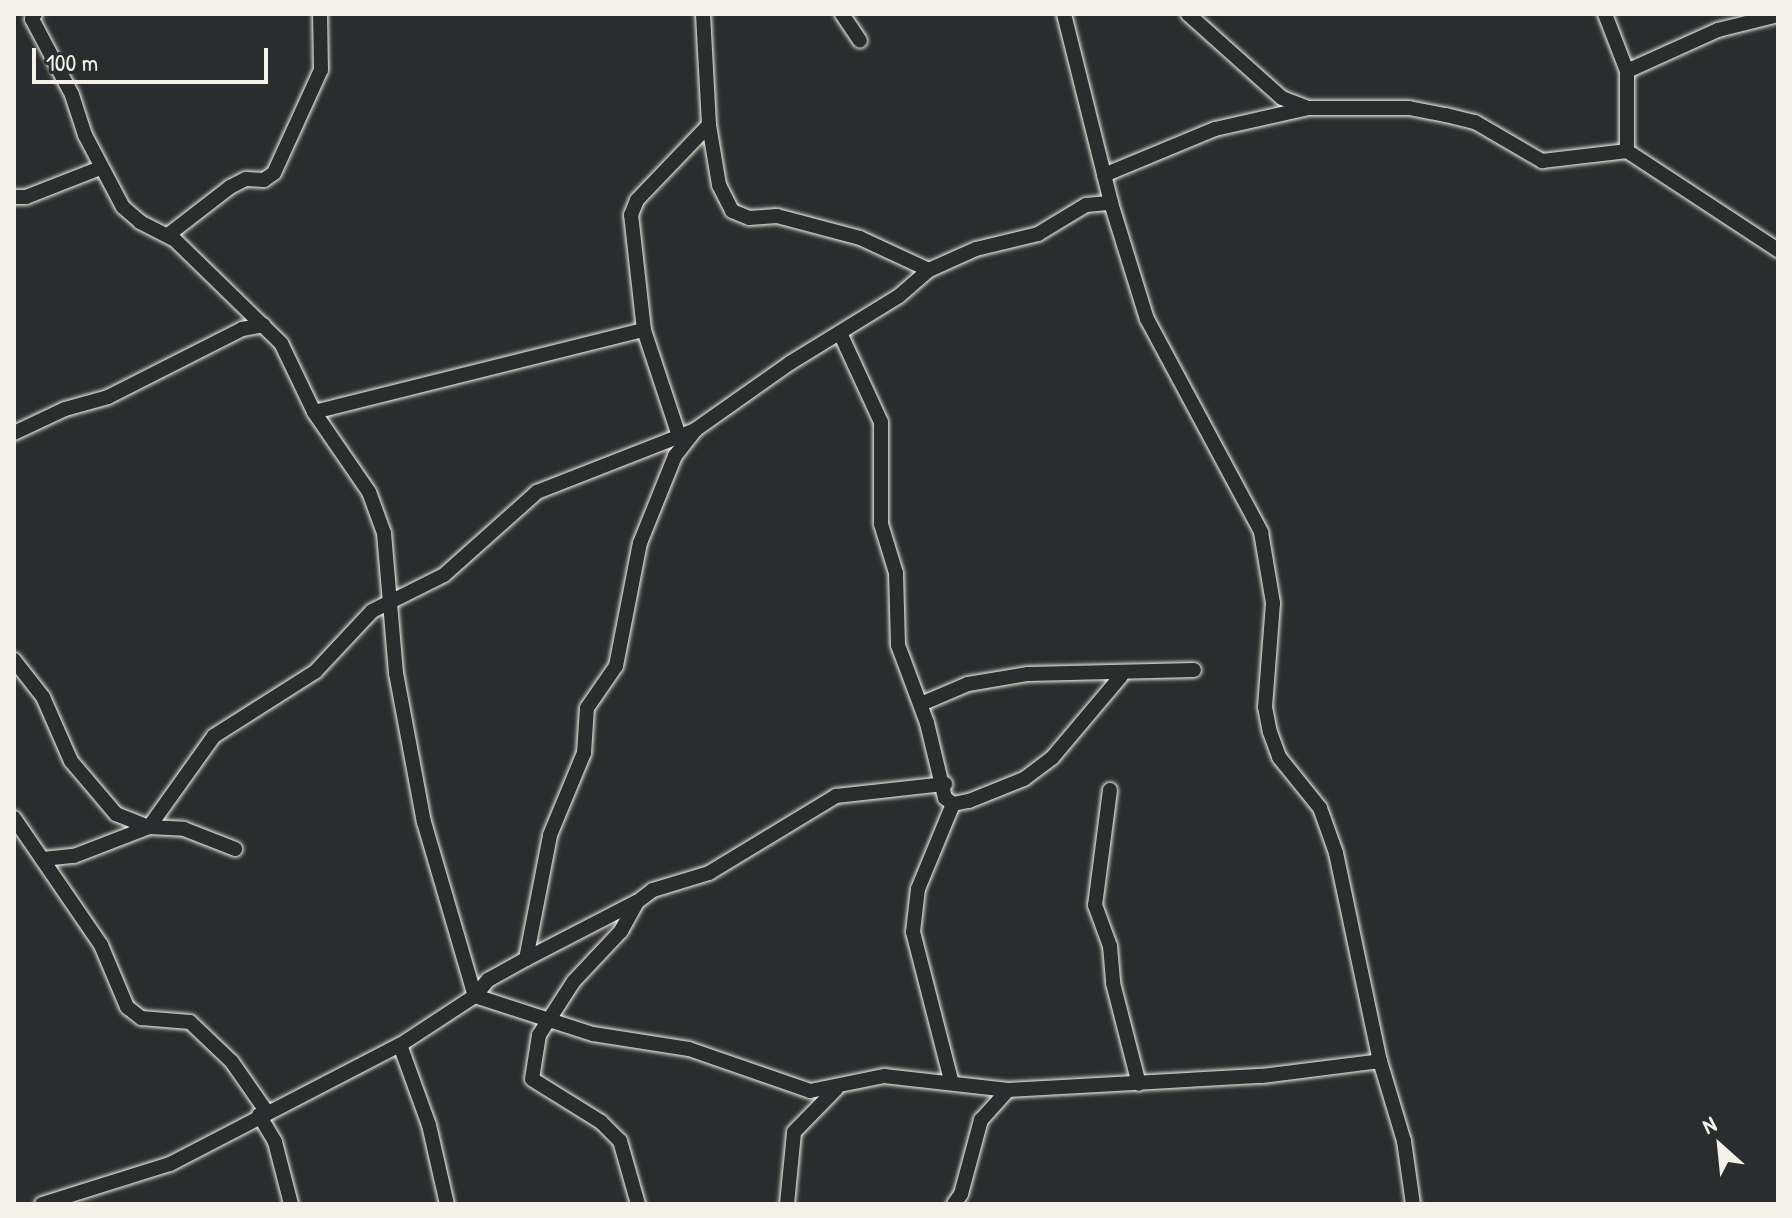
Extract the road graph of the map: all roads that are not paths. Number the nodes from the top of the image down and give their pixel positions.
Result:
1 (320, 14) edge
2 (703, 14) edge
3 (842, 14) edge
4 (1064, 14) edge
5 (1188, 14) edge
6 (1605, 14) edge
7 (1778, 15) edge
8 (31, 16) edge
9 (860, 41) dead end
10 (1627, 71) junction
11 (1308, 108) junction
12 (709, 125) junction
13 (1627, 151) junction
14 (100, 168) junction
15 (1104, 175) junction
16 (14, 197) edge
17 (1111, 203) junction
18 (168, 235) junction
19 (1778, 250) edge
20 (929, 270) junction
21 (264, 325) junction
22 (644, 330) junction
23 (840, 333) junction
24 (314, 412) junction
25 (695, 430) junction
26 (14, 433) edge
27 (679, 436) junction
28 (390, 603) junction
29 (14, 660) edge
30 (1194, 670) dead end
31 (1121, 676) junction
32 (921, 704) junction
33 (945, 784) junction
34 (1110, 790) dead end
35 (953, 804) junction
36 (14, 818) edge
37 (149, 827) junction
38 (235, 849) dead end
39 (43, 859) junction
40 (637, 902) junction
41 (526, 959) junction
42 (475, 996) junction
43 (551, 1019) junction
44 (400, 1045) junction
45 (1380, 1061) junction
46 (951, 1080) junction
47 (1139, 1084) junction
48 (836, 1089) junction
49 (1008, 1090) junction
50 (262, 1113) junction
51 (42, 1204) edge
52 (291, 1204) edge
53 (447, 1204) edge
54 (638, 1204) edge
55 (787, 1204) edge
56 (954, 1204) edge
57 (1413, 1204) edge

1 - 18 street
2 - 12 street
3 - 9 street
4 - 15 street
5 - 11 street
6 - 10 street
7 - 10 street
8 - 14 street
10 - 13 street
11 - 13 street
11 - 15 street
12 - 20 street
12 - 22 street
13 - 19 street
14 - 16 street
14 - 18 street
15 - 17 street
17 - 20 street
17 - 45 street
18 - 21 street
20 - 23 street
21 - 24 street
21 - 26 street
22 - 24 street
22 - 27 street
23 - 25 street
23 - 32 street
24 - 28 street
25 - 27 street
25 - 41 street
27 - 28 street
28 - 37 street
28 - 42 street
29 - 37 street
30 - 31 street
31 - 32 street
31 - 35 street
32 - 33 street
33 - 35 street
33 - 40 street
34 - 47 street
35 - 46 street
36 - 39 street
37 - 38 street
37 - 39 street
39 - 50 street
40 - 41 street
40 - 43 street
41 - 42 street
42 - 43 street
42 - 44 street
43 - 48 street
43 - 54 street
44 - 50 street
44 - 53 street
45 - 47 street
45 - 57 street
46 - 48 street
46 - 49 street
47 - 49 street
48 - 55 street
49 - 56 street
50 - 51 street
50 - 52 street

